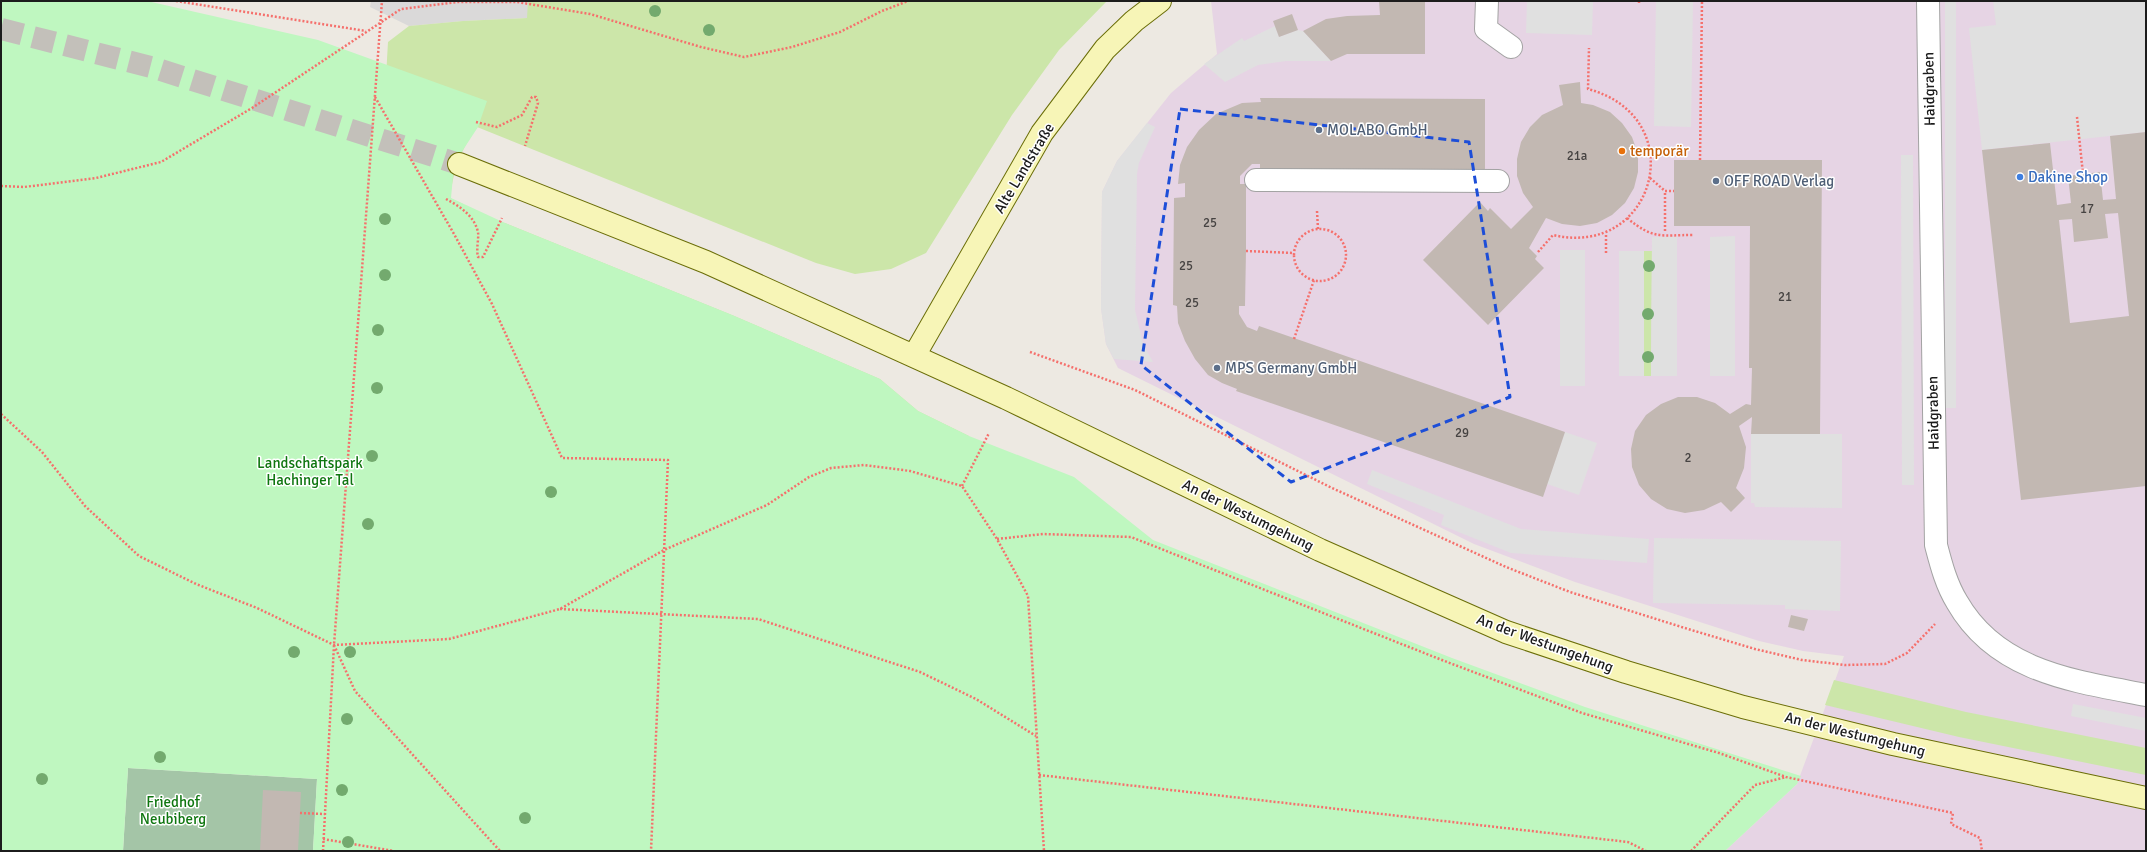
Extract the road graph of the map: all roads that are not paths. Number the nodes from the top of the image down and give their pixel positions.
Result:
1 (1160, 1) edge
2 (1487, 1) edge
3 (1928, 1) edge
4 (1511, 47) dead end
5 (459, 164) tunnel mouth
6 (1256, 180) dead end
7 (1498, 181) dead end
8 (914, 356) junction
9 (2146, 695) edge
10 (2146, 798) edge

1 - 8 main road, Alte Landstraße
2 - 4 street
3 - 9 street, Haidgraben
5 - 8 main road, An der Westumgehung
6 - 7 street
8 - 10 main road, An der Westumgehung

